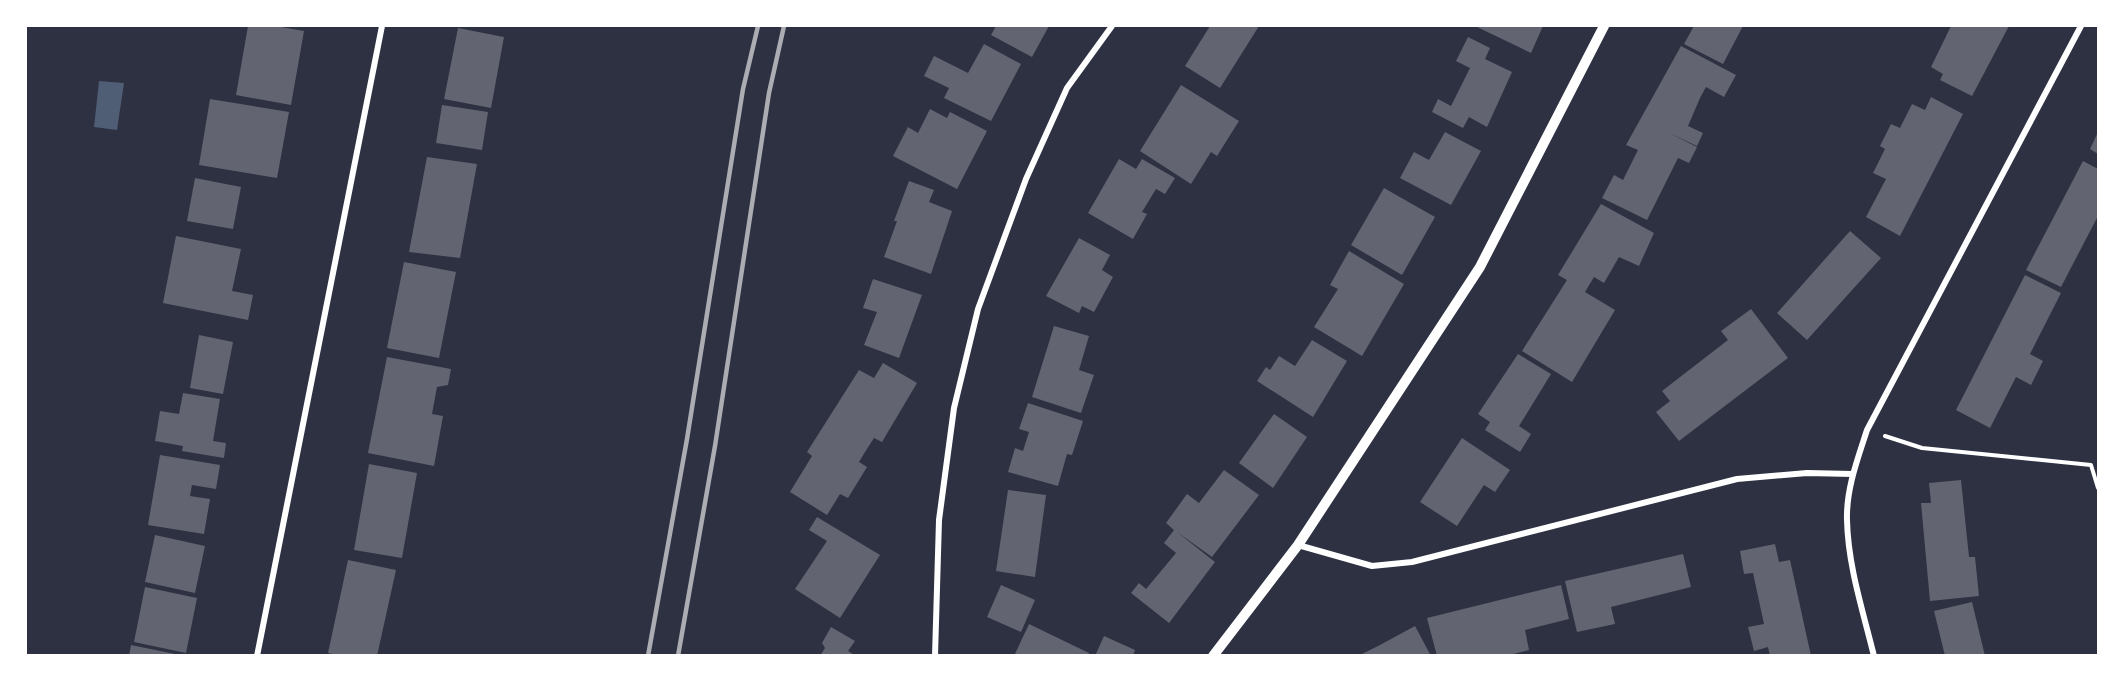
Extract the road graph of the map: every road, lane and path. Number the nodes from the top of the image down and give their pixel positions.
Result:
1 (382, 26) edge
2 (1112, 26) edge
3 (1604, 26) edge
4 (2081, 26) edge
5 (1867, 430) junction
6 (2091, 465) junction
7 (2098, 467) edge
8 (1853, 474) junction
9 (2098, 488) edge
10 (1298, 545) junction
11 (257, 656) edge
12 (935, 656) edge
13 (1214, 656) edge
14 (1874, 656) edge

1 - 11 street
2 - 12 street
3 - 10 street
4 - 5 street
5 - 6 path
5 - 8 street
6 - 7 path
6 - 9 path
8 - 10 street
8 - 14 street
10 - 13 street

